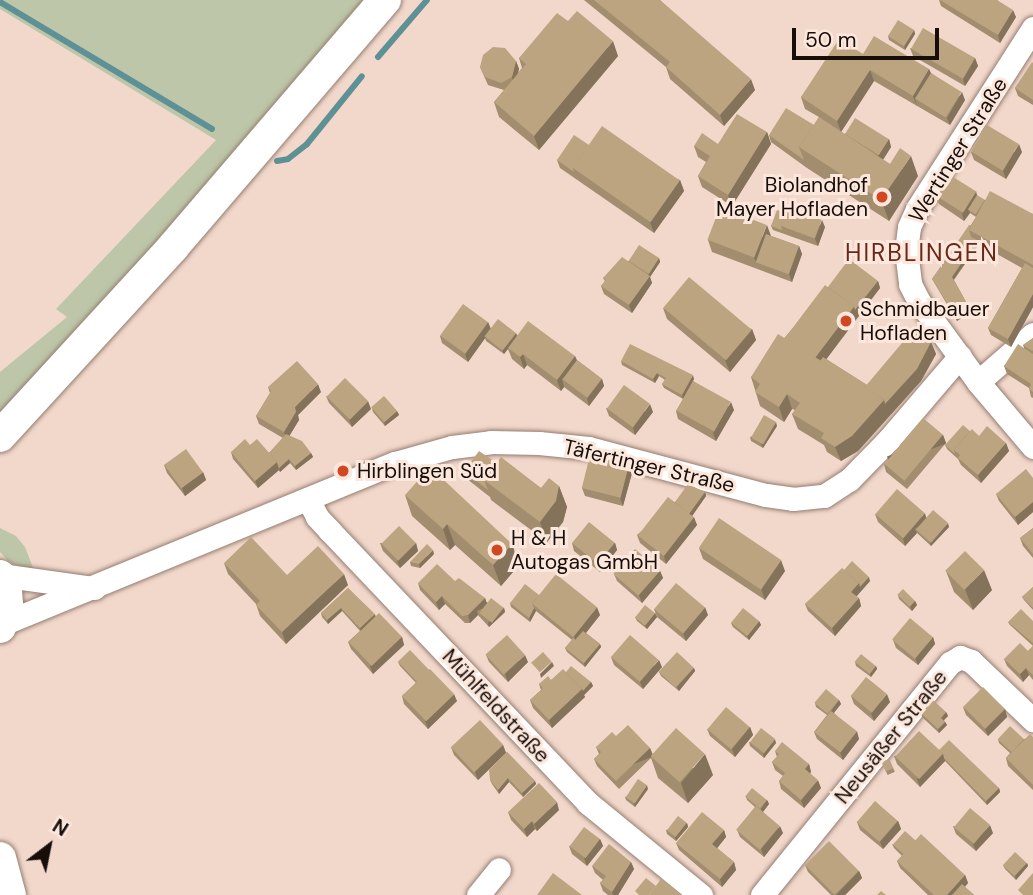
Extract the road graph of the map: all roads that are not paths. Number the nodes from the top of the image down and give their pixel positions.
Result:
1 (385, 0) edge
2 (1033, 28) edge
3 (1033, 334) edge
4 (960, 356) junction
5 (978, 382) junction
6 (0, 436) edge
7 (1033, 447) edge
8 (308, 499) junction
9 (0, 575) edge
10 (94, 588) junction
11 (1, 626) edge
12 (1033, 720) edge
13 (0, 858) edge
14 (499, 869) dead end
15 (10, 895) edge
16 (478, 895) edge
17 (701, 895) edge
18 (762, 895) edge

1 - 6 main road
2 - 4 street, Wertinger Straße
3 - 5 street
4 - 5 street, Wertinger Straße
4 - 8 street, Täfertinger Straße
5 - 7 street, Wertinger Straße
8 - 10 street, Täfertinger Straße
8 - 17 street, Mühlfeldstraße
9 - 10 street
9 - 11 main road
10 - 11 street, Täfertinger Straße
12 - 18 street, Neusäßer Straße
13 - 15 main road
14 - 16 street

